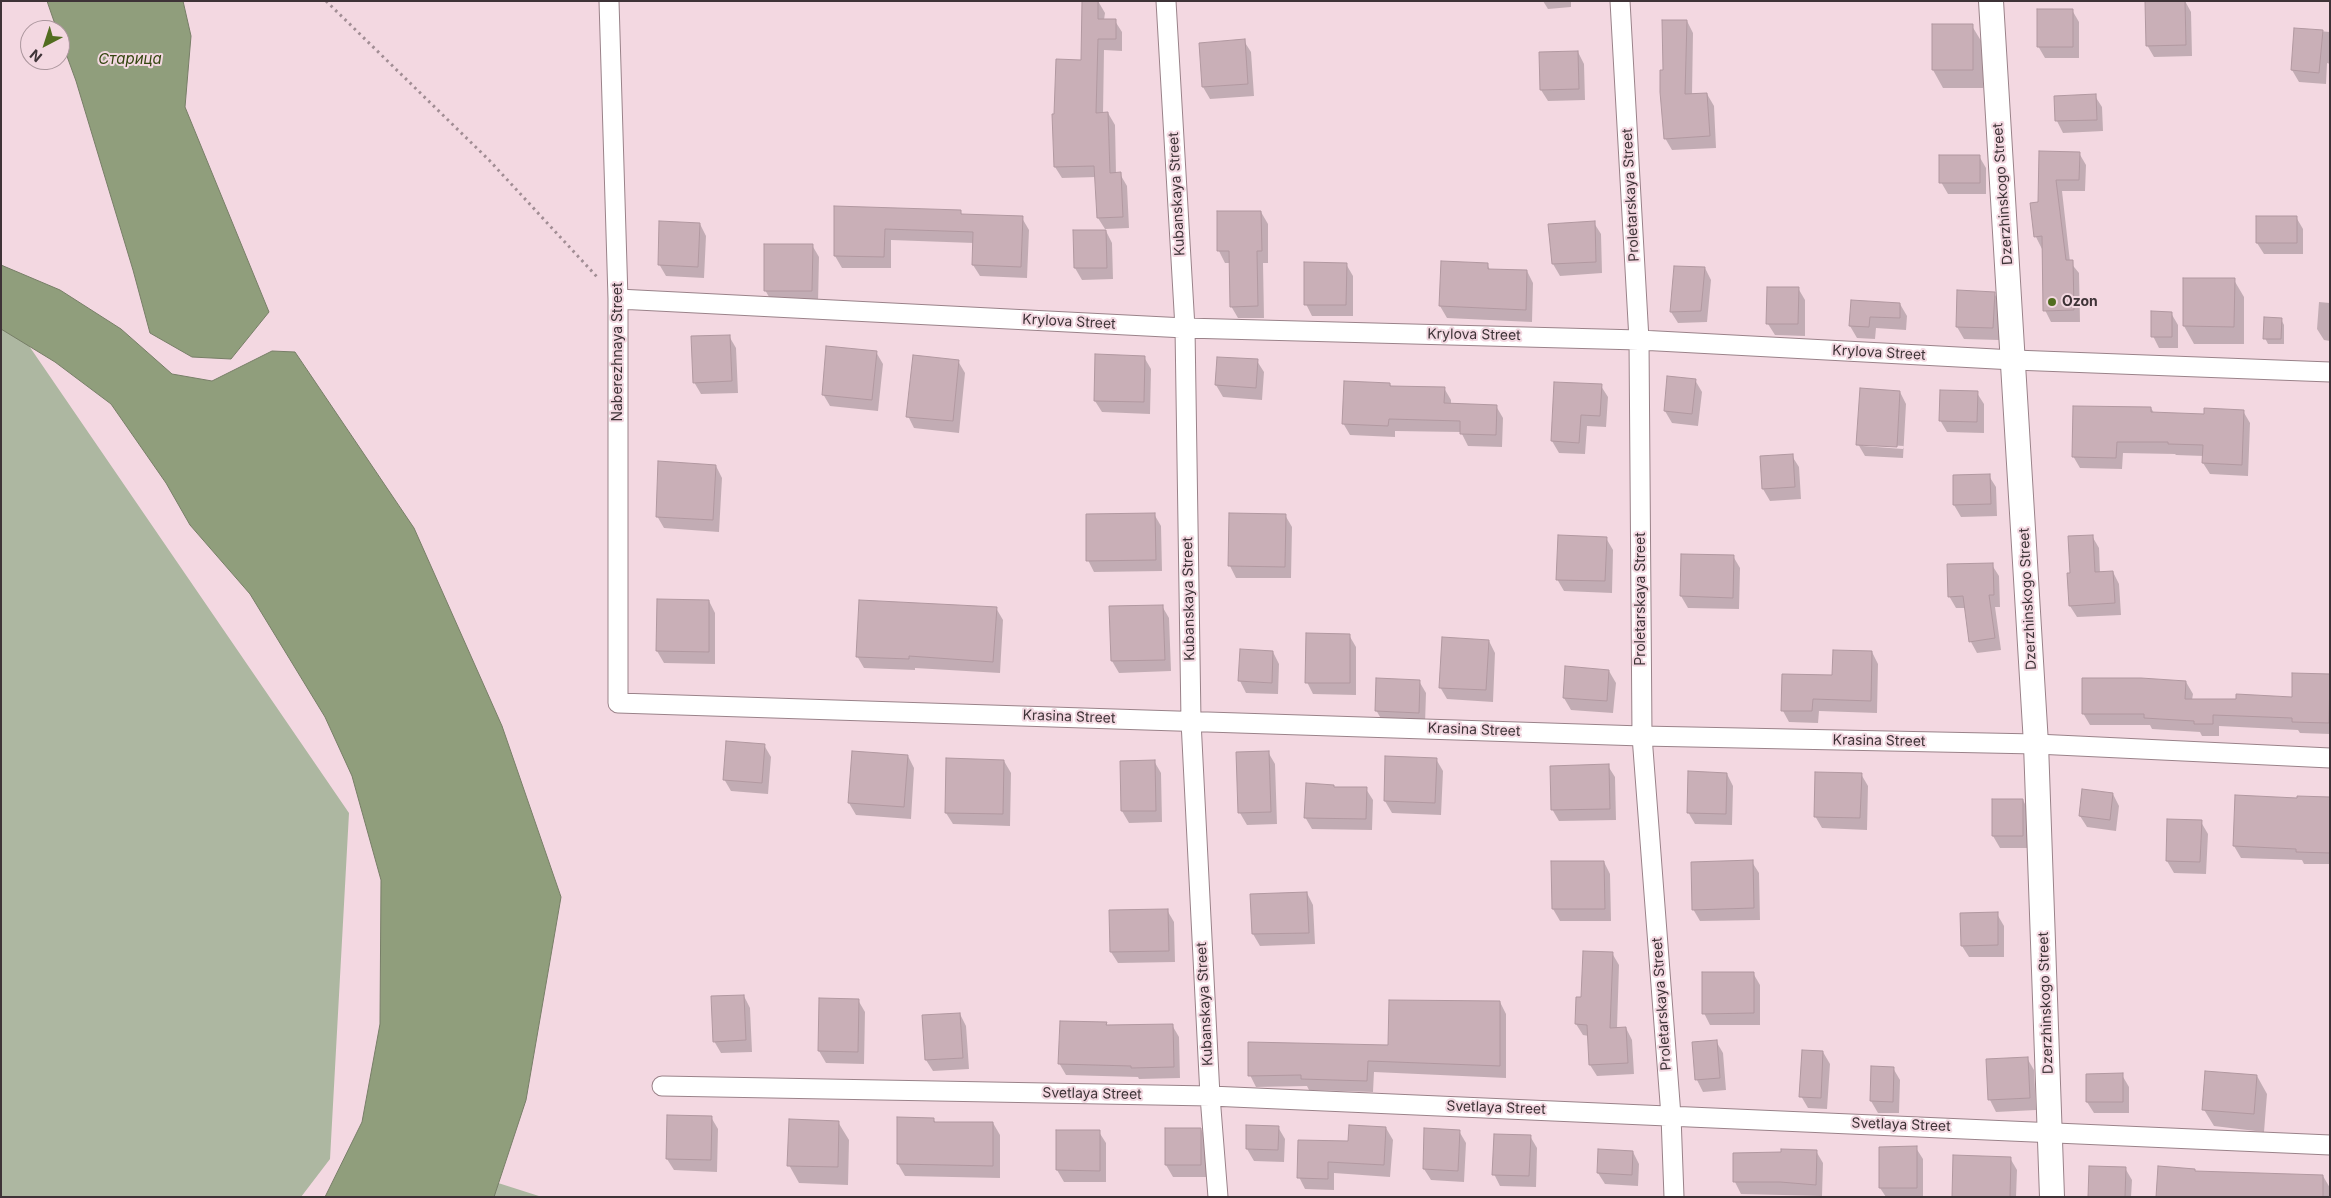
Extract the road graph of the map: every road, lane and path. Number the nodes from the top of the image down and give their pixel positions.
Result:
1 (326, 1) edge
2 (609, 1) edge
3 (1166, 1) edge
4 (1620, 1) edge
5 (1991, 1) edge
6 (618, 299) junction
7 (1185, 328) junction
8 (1639, 340) junction
9 (2014, 360) junction
10 (2330, 372) edge
11 (618, 703) joint
12 (1191, 721) junction
13 (1642, 736) junction
14 (2036, 744) junction
15 (2330, 758) edge
16 (662, 1086) dead end
17 (1210, 1096) junction
18 (1671, 1116) junction
19 (2051, 1132) junction
20 (2330, 1144) edge
21 (1218, 1197) edge
22 (1674, 1197) edge
23 (2052, 1197) edge

1 - 6 path
2 - 6 street, Naberezhnaya Street
3 - 7 street, Kubanskaya Street
4 - 8 street, Proletarskaya Street
5 - 9 street, Dzerzhinskogo Street
6 - 7 street, Krylova Street
6 - 11 street, Naberezhnaya Street
7 - 8 street, Krylova Street
7 - 12 street, Kubanskaya Street
8 - 9 street, Krylova Street
8 - 13 street, Proletarskaya Street
9 - 10 street, Krylova Street
9 - 14 street, Dzerzhinskogo Street
11 - 12 street, Krasina Street
12 - 13 street, Krasina Street
12 - 17 street, Kubanskaya Street
13 - 14 street, Krasina Street
13 - 18 street, Proletarskaya Street
14 - 15 street, Krasina Street
14 - 19 street, Dzerzhinskogo Street
16 - 17 street, Svetlaya Street
17 - 18 street, Svetlaya Street
17 - 21 street, Kubanskaya Street
18 - 19 street, Svetlaya Street
18 - 22 street, Proletarskaya Street
19 - 20 street, Svetlaya Street
19 - 23 street, Dzerzhinskogo Street

